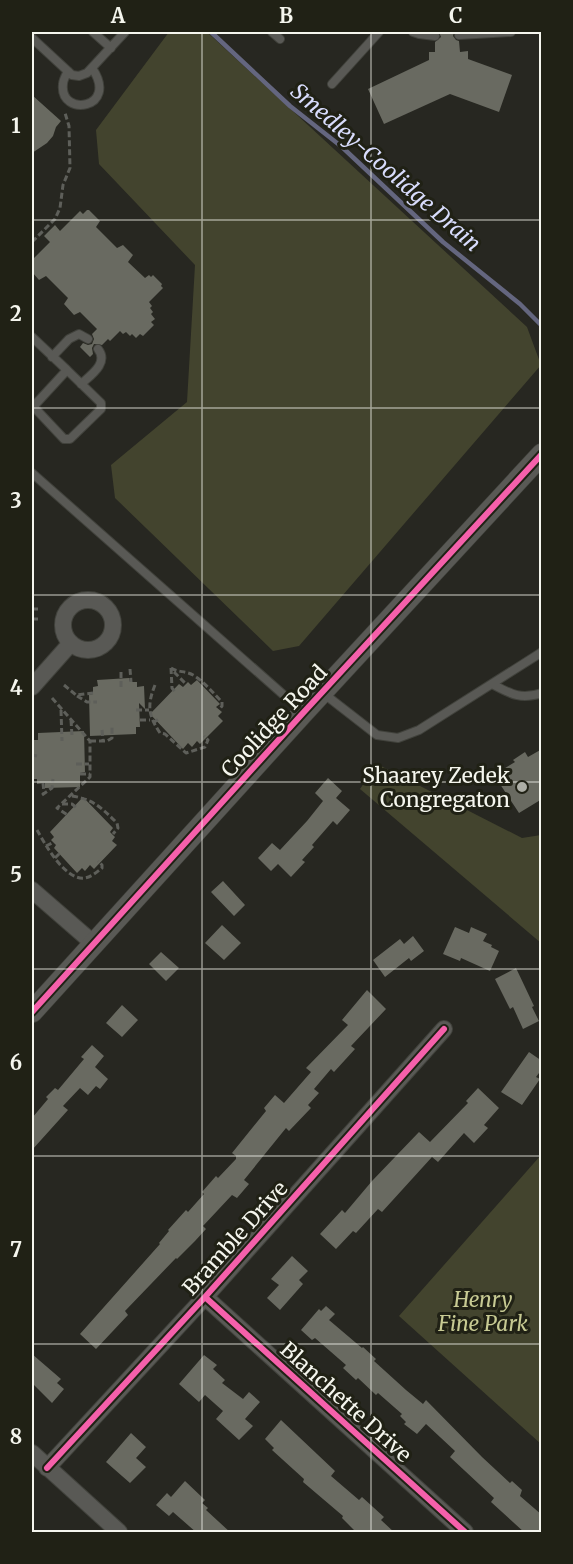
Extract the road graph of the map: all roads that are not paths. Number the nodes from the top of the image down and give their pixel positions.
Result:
1 (93, 32) edge
2 (126, 32) edge
3 (272, 32) edge
4 (379, 32) edge
5 (413, 32) edge
6 (512, 32) edge
7 (459, 35) dead end
8 (435, 36) dead end
9 (32, 38) edge
10 (280, 39) dead end
11 (111, 48) junction
12 (92, 69) junction
13 (68, 70) junction
14 (332, 84) dead end
15 (32, 337) edge
16 (88, 339) dead end
17 (98, 350) dead end
18 (52, 357) junction
19 (67, 370) junction
20 (81, 384) junction
21 (32, 406) edge
22 (542, 454) edge
23 (32, 473) edge
24 (71, 644) dead end
25 (542, 652) edge
26 (492, 684) junction
27 (32, 687) edge
28 (322, 693) junction
29 (542, 693) edge
30 (303, 713) junction
31 (32, 890) edge
32 (93, 943) junction
33 (32, 1012) edge
34 (444, 1029) dead end
35 (205, 1297) junction
36 (32, 1454) edge
37 (47, 1468) junction
38 (119, 1533) edge
39 (465, 1533) edge

1 - 11 lane
2 - 11 lane
3 - 10 lane
4 - 14 lane
5 - 8 lane
6 - 7 lane
9 - 13 lane
11 - 12 lane
12 - 13 lane
12 - 13 lane
15 - 18 lane
16 - 18 lane
17 - 20 lane
18 - 19 lane
19 - 20 lane
19 - 21 lane
20 - 21 lane
22 - 28 street, Coolidge Road
23 - 30 lane
24 - 27 street
25 - 26 lane
26 - 28 lane
26 - 29 lane
28 - 30 street, Coolidge Road
30 - 32 street, Coolidge Road
31 - 32 street
32 - 33 street, Coolidge Road
34 - 35 street, Bramble Drive
35 - 37 street, Bramble Drive
35 - 39 street, Blanchette Drive
36 - 37 street
37 - 38 street

